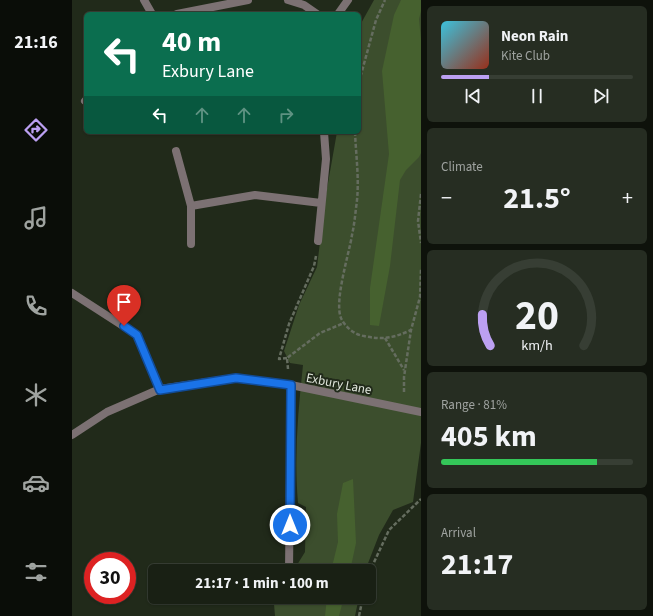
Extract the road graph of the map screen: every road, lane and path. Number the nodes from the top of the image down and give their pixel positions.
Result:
1 (144, 0) edge
2 (248, 0) edge
3 (288, 0) edge
4 (348, 0) edge
5 (385, 0) edge
6 (151, 12) edge
7 (186, 12) edge
8 (314, 12) edge
9 (339, 12) edge
10 (361, 75) edge
11 (324, 134) edge
12 (355, 134) edge
13 (176, 152) dead end
14 (421, 194) edge
15 (321, 203) junction
16 (192, 206) junction
17 (318, 241) joint
18 (421, 243) edge
19 (191, 244) dead end
20 (421, 269) edge
21 (72, 293) edge
22 (344, 323) junction
23 (411, 330) junction
24 (385, 338) junction
25 (287, 358) junction
26 (404, 371) junction
27 (291, 385) junction
28 (160, 390) junction
29 (404, 408) junction
30 (421, 412) edge
31 (72, 436) edge
32 (421, 499) edge
33 (289, 564) edge
34 (373, 564) edge
35 (362, 604) edge
36 (359, 616) edge

1 - 6 street
2 - 7 street
3 - 8 street
4 - 9 street
5 - 10 path
11 - 15 street
12 - 22 path
13 - 16 street
14 - 18 path
15 - 16 street
15 - 17 street
16 - 19 street
17 - 25 path
20 - 23 path
21 - 28 street
22 - 24 path
22 - 25 path
23 - 24 path
23 - 26 path
24 - 26 path
25 - 27 path
26 - 29 path
27 - 28 street, Exbury Lane
27 - 29 street, Exbury Lane
27 - 33 street
28 - 31 street, Exbury Lane
29 - 30 street, Exbury Lane
32 - 34 path
35 - 36 path

